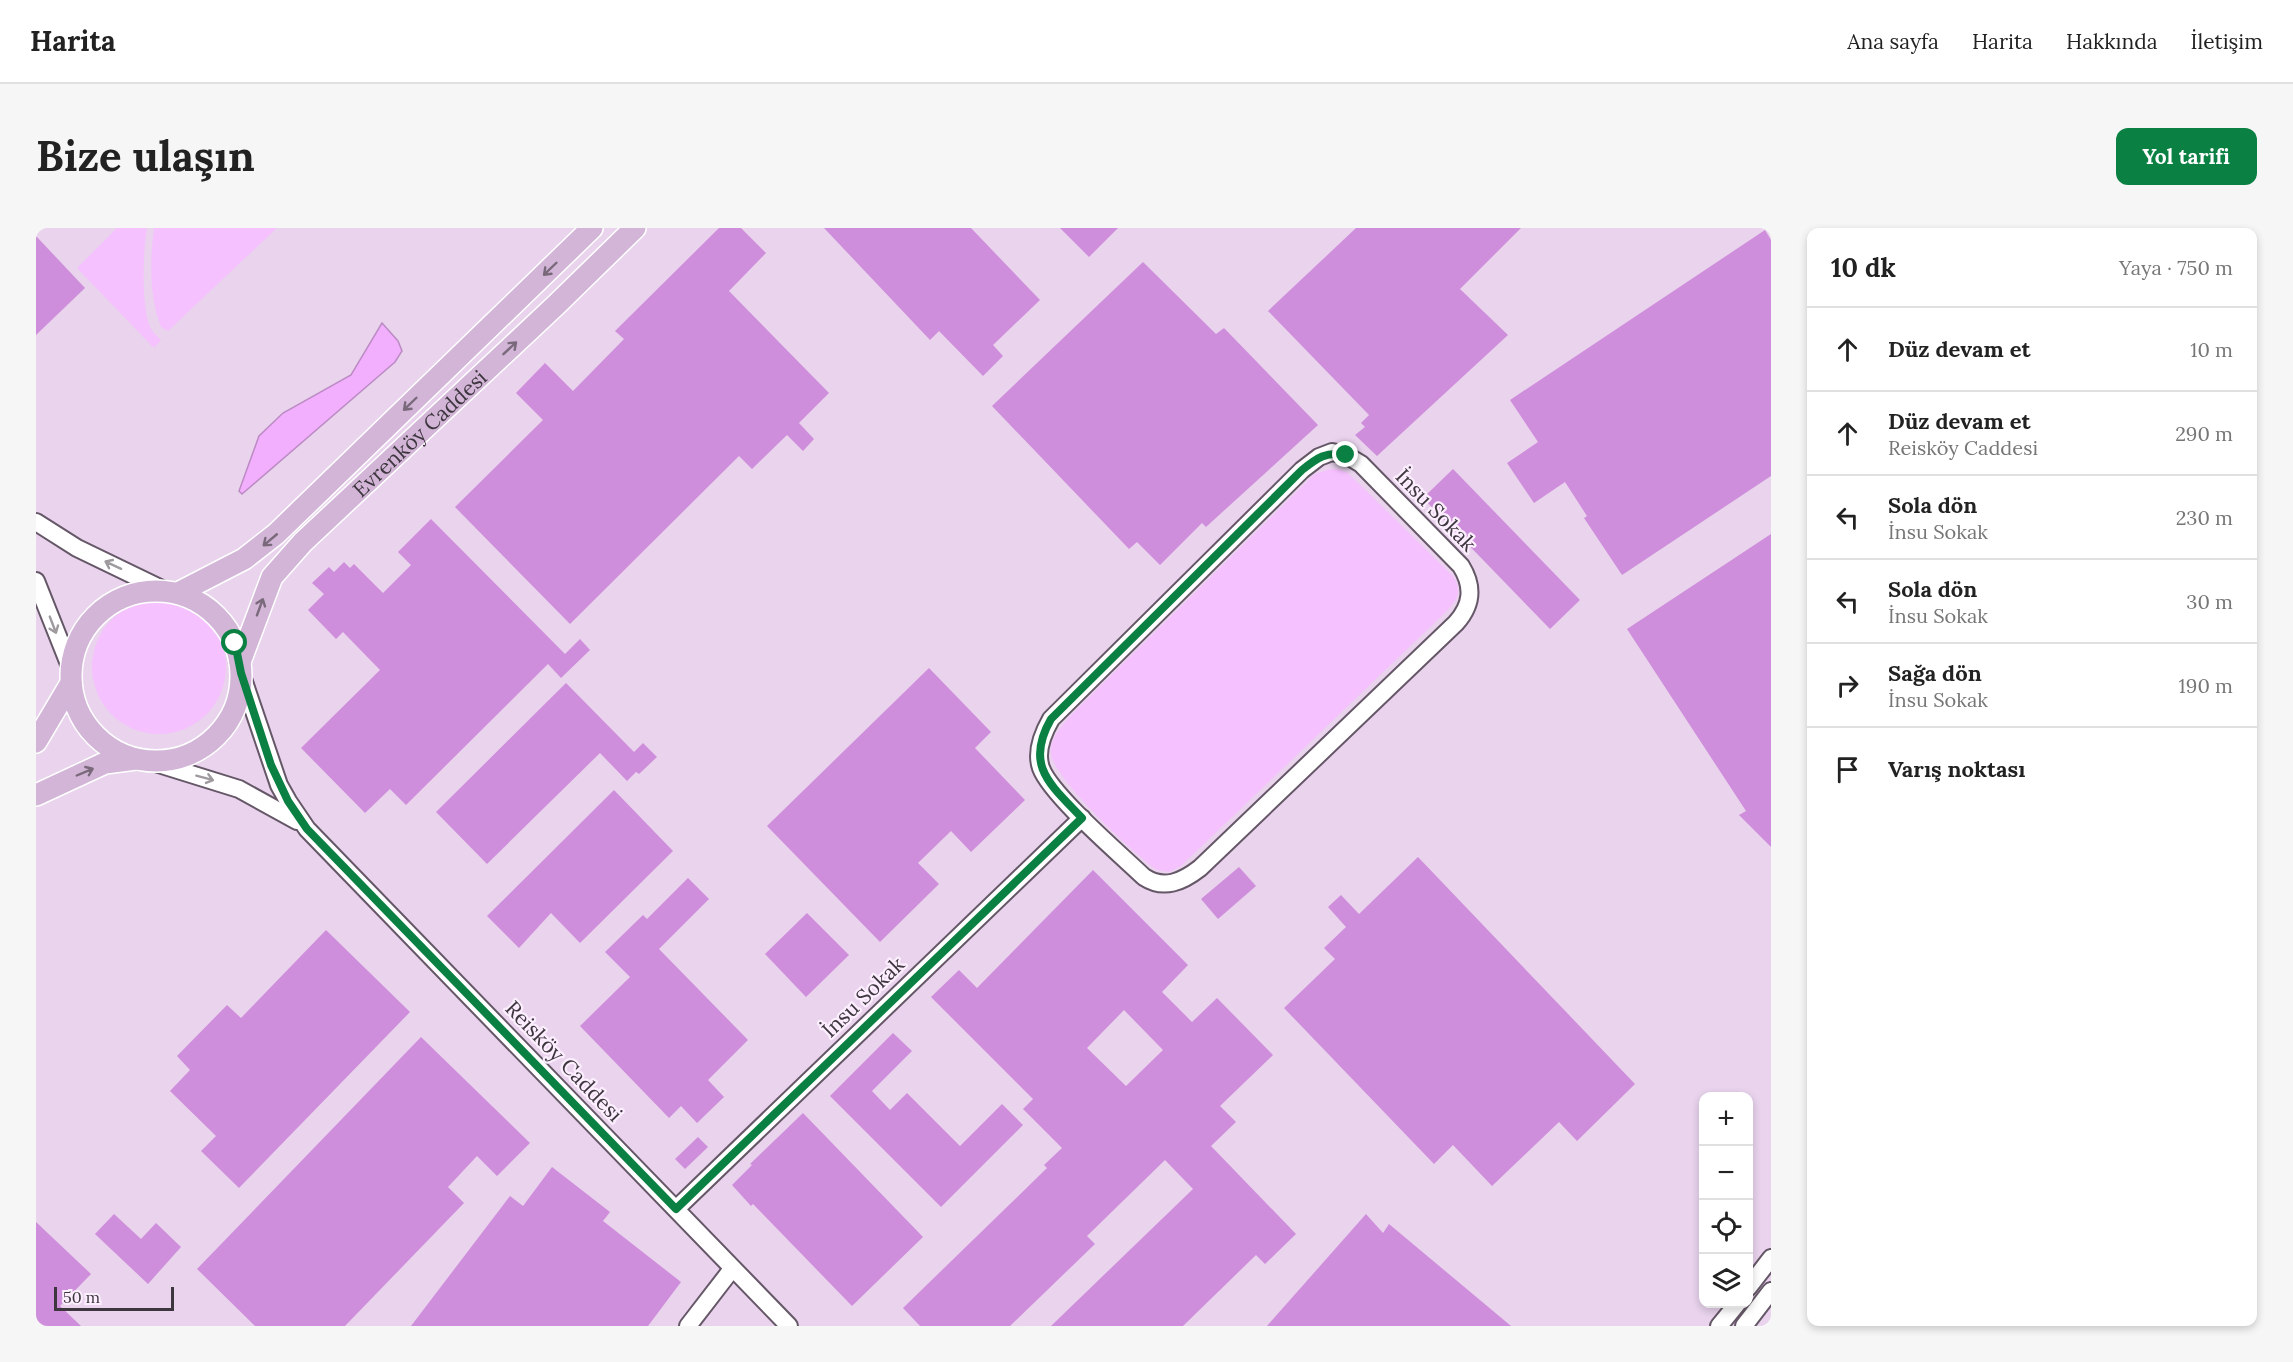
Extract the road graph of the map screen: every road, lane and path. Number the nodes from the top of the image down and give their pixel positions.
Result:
1 (592, 228) edge
2 (635, 228) edge
3 (36, 522) edge
4 (36, 581) edge
5 (172, 592) junction
6 (240, 667) junction
7 (71, 676) junction
8 (36, 742) edge
9 (143, 760) junction
10 (36, 795) edge
11 (1082, 818) junction
12 (307, 829) junction
13 (676, 1209) junction
14 (1771, 1258) edge
15 (732, 1269) junction
16 (1753, 1283) edge
17 (1771, 1290) edge
18 (1734, 1308) edge
19 (688, 1326) edge
20 (789, 1326) edge
21 (1719, 1326) edge
22 (1744, 1326) edge

1 -> 5 main road, Evrenköy Caddesi
6 -> 2 main road, Evrenköy Caddesi
5 -> 3 street
4 -> 7 street
5 - 6 main road
5 - 7 main road
6 - 9 main road
6 - 12 street, Reisköy Caddesi
7 - 8 main road
7 - 9 main road
10 -> 9 main road
9 -> 12 street, Reisköy Caddesi
11 - 11 street, İnsu Sokak
11 - 13 street, İnsu Sokak
12 - 13 street, Reisköy Caddesi
13 - 15 street, Reisköy Caddesi
14 - 16 street
15 - 19 street
15 - 20 street, Reisköy Caddesi
17 - 22 street
18 - 21 street

